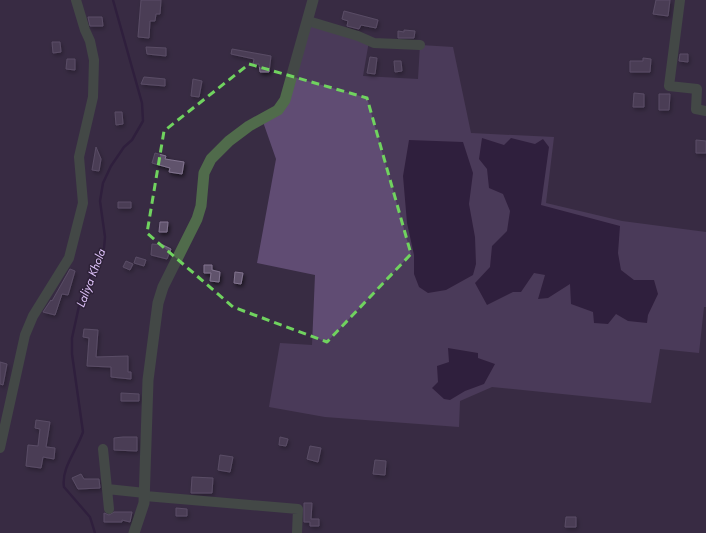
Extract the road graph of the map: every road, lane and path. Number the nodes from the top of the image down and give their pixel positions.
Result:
1 (76, 0) edge
2 (313, 0) edge
3 (680, 0) edge
4 (308, 21) junction
5 (420, 45) dead end
6 (706, 111) edge
7 (0, 448) edge
8 (103, 449) dead end
9 (107, 489) junction
10 (145, 494) junction
11 (109, 509) dead end
12 (134, 533) edge
13 (298, 533) edge

1 - 7 street
2 - 4 street
3 - 6 street
4 - 5 street
4 - 10 street
8 - 9 street
9 - 10 street
9 - 11 street
10 - 12 street
10 - 13 street

